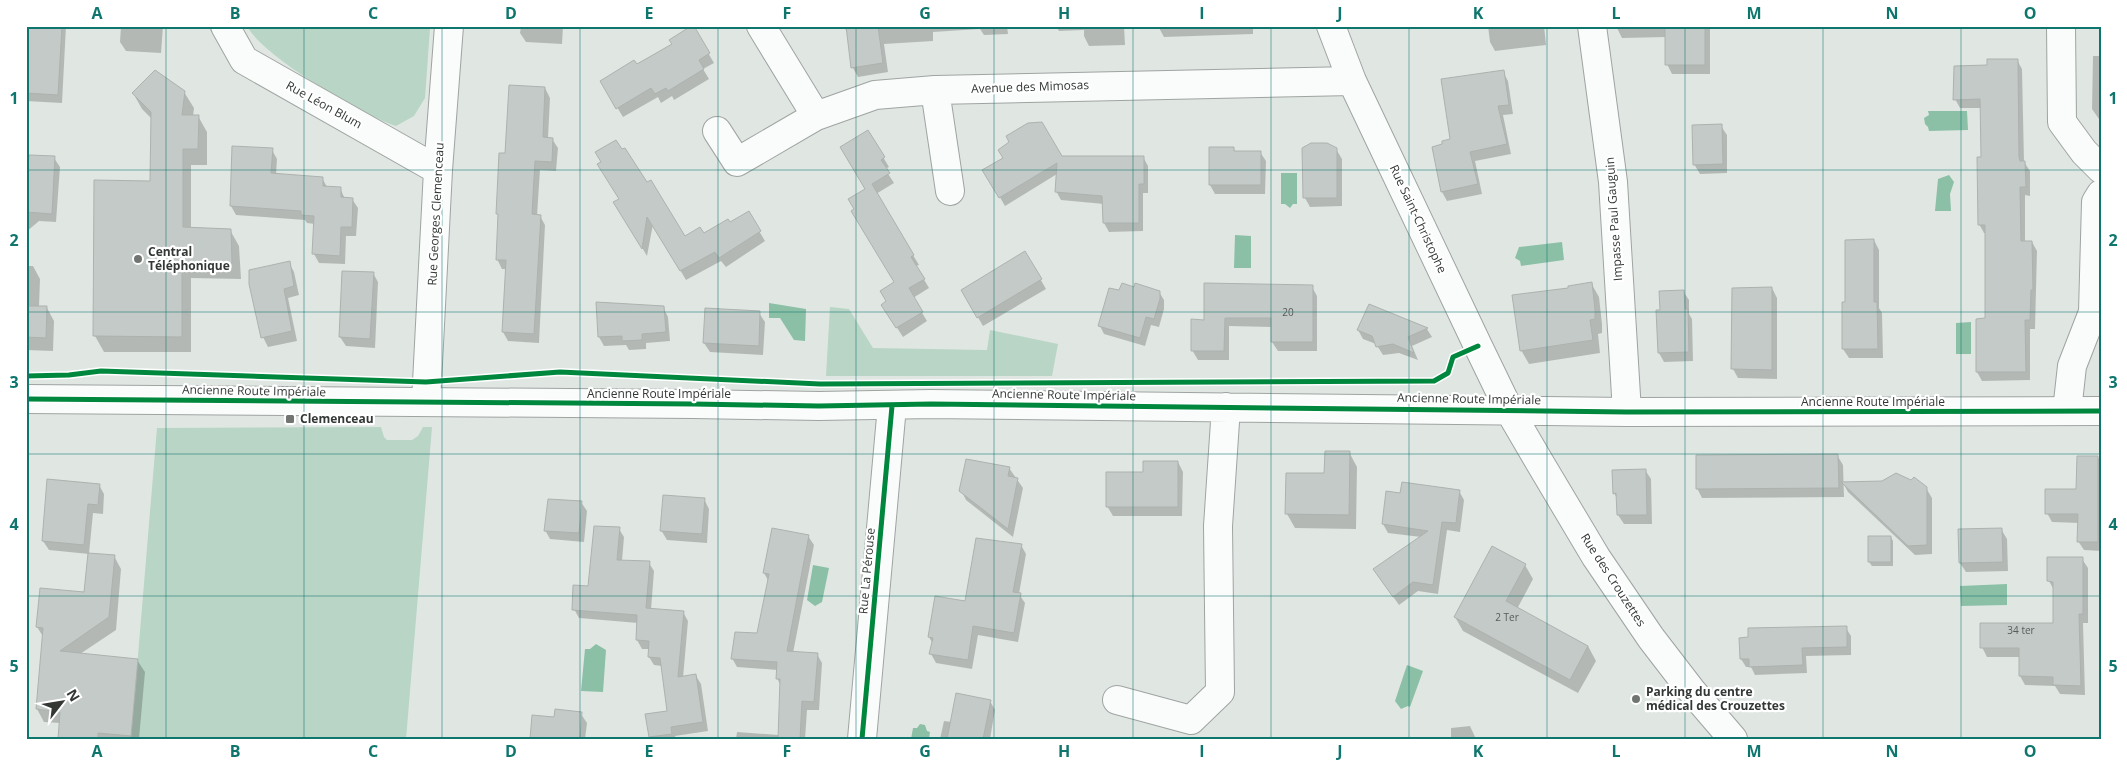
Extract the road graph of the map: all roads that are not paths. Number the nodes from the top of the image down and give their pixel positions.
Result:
1 (225, 26) edge
2 (449, 26) edge
3 (761, 26) edge
4 (1331, 26) edge
5 (1592, 26) edge
6 (2061, 26) edge
7 (1352, 81) junction
8 (935, 90) junction
9 (816, 116) junction
10 (717, 131) dead end
11 (2101, 169) edge
12 (438, 170) junction
13 (950, 191) dead end
14 (2101, 194) edge
15 (26, 399) edge
16 (426, 402) junction
17 (892, 406) junction
18 (1226, 407) junction
19 (1509, 410) junction
20 (2101, 411) edge
21 (1627, 412) junction
22 (2067, 412) junction
23 (1117, 700) dead end
24 (862, 739) edge
25 (1733, 739) edge

1 - 12 street, Rue Léon Blum
2 - 12 street, Rue Georges Clemenceau
3 - 9 street
4 - 7 street, Rue Saint-Christophe
5 - 21 street, Impasse Paul Gauguin
6 - 11 street
7 - 8 street, Avenue des Mimosas
7 - 19 street, Rue Saint-Christophe
8 - 9 street, Avenue des Mimosas
8 - 13 street
9 - 10 street, Avenue des Mimosas
12 - 16 street, Rue Georges Clemenceau
14 - 22 street
15 - 16 street, Ancienne Route Impériale
16 - 17 street, Ancienne Route Impériale
17 - 18 street, Ancienne Route Impériale
17 - 24 street, Rue La Pérouse
18 - 19 street, Ancienne Route Impériale
18 - 23 street
19 - 21 street, Ancienne Route Impériale
19 - 25 street, Rue des Crouzettes
20 - 22 street, Ancienne Route Impériale
21 - 22 street, Ancienne Route Impériale

